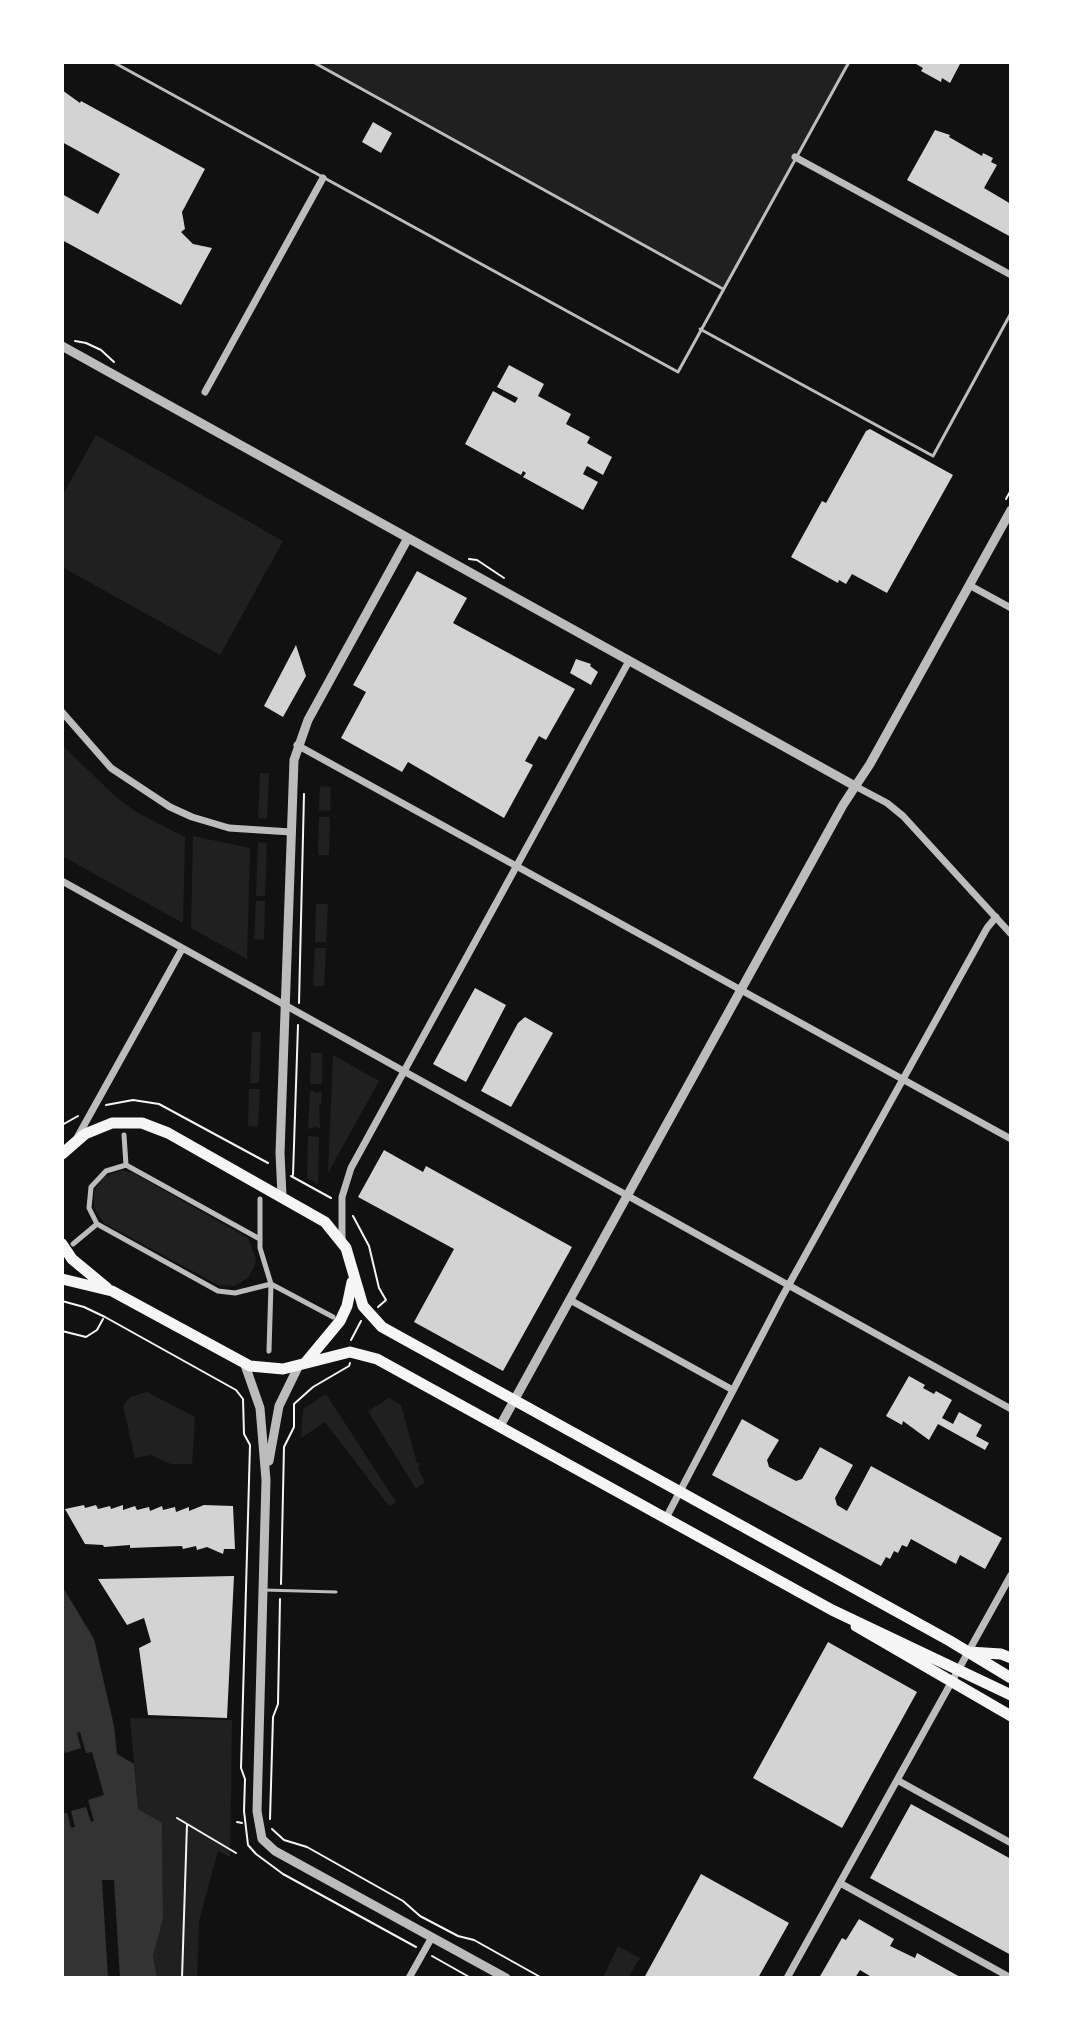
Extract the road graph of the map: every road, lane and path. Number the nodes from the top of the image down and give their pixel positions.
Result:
1 (113, 62) edge
2 (313, 62) edge
3 (849, 62) edge
4 (795, 157) junction
5 (323, 178) junction
6 (1011, 275) edge
7 (723, 289) junction
8 (1011, 313) edge
9 (700, 329) junction
10 (62, 346) edge
11 (205, 392) dead end
12 (1011, 510) edge
13 (408, 538) junction
14 (463, 558) dead end
15 (508, 583) dead end
16 (969, 585) junction
17 (1011, 608) edge
18 (629, 661) junction
19 (62, 712) edge
20 (297, 745) junction
21 (855, 786) junction
22 (302, 789) dead end
23 (291, 832) junction
24 (517, 865) junction
25 (62, 881) edge
26 (996, 917) junction
27 (1011, 934) edge
28 (182, 949) junction
29 (300, 981) dead end
30 (742, 989) junction
31 (284, 1006) junction
32 (297, 1047) dead end
33 (403, 1072) junction
34 (903, 1079) junction
35 (119, 1101) dead end
36 (124, 1135) dead end
37 (1011, 1139) edge
38 (76, 1140) junction
39 (62, 1154) edge
40 (126, 1165) junction
41 (275, 1167) dead end
42 (282, 1196) junction
43 (627, 1197) junction
44 (260, 1199) dead end
45 (336, 1202) dead end
46 (351, 1212) dead end
47 (97, 1224) junction
48 (258, 1238) junction
49 (342, 1241) junction
50 (67, 1244) edge
51 (353, 1273) junction
52 (62, 1279) edge
53 (271, 1284) junction
54 (787, 1286) junction
55 (112, 1291) junction
56 (570, 1300) junction
57 (62, 1301) edge
58 (377, 1307) dead end
59 (105, 1317) junction
60 (333, 1317) dead end
61 (360, 1323) dead end
62 (62, 1331) edge
63 (351, 1340) dead end
64 (269, 1351) dead end
65 (302, 1364) junction
66 (245, 1365) junction
67 (349, 1366) dead end
68 (731, 1389) junction
69 (514, 1400) junction
70 (1011, 1409) edge
71 (500, 1426) junction
72 (266, 1480) junction
73 (680, 1493) junction
74 (666, 1518) junction
75 (1011, 1575) edge
76 (264, 1590) junction
77 (280, 1590) junction
78 (336, 1592) dead end
79 (832, 1610) junction
80 (968, 1652) junction
81 (1011, 1658) edge
82 (959, 1669) junction
83 (1011, 1678) edge
84 (951, 1682) junction
85 (1011, 1695) edge
86 (1011, 1716) edge
87 (897, 1780) junction
88 (177, 1818) dead end
89 (237, 1822) dead end
90 (244, 1822) junction
91 (187, 1824) junction
92 (1011, 1843) edge
93 (236, 1853) dead end
94 (840, 1883) junction
95 (397, 1937) dead end
96 (432, 1937) junction
97 (445, 1963) dead end
98 (182, 1978) edge
99 (409, 1978) edge
100 (471, 1978) edge
101 (506, 1978) edge
102 (542, 1978) edge
103 (787, 1978) edge
104 (1011, 1978) edge

1 - 5 lane
2 - 7 lane
3 - 4 lane
4 - 6 street
4 - 7 lane
5 - 9 lane
5 - 11 street
7 - 9 lane
8 - 9 lane
10 - 13 street
12 - 16 street
13 - 18 street
13 - 20 street
14 - 15 path
16 - 17 street
16 - 21 street
18 - 21 street
18 - 24 street
19 - 23 street
20 - 23 street
20 - 24 street
21 - 26 street
21 - 30 street
22 - 29 path
23 - 31 street
24 - 30 street
24 - 33 street
25 - 28 street
26 - 27 street
26 - 34 street
28 - 31 street
28 - 38 street
30 - 34 street
30 - 43 street
31 - 33 street
31 - 42 street
32 - 45 path
33 - 43 street
33 - 49 street
34 - 37 street
34 - 54 street
35 - 41 path
36 - 40 street
38 - 39 main road
38 - 42 main road
40 - 47 street
40 - 48 street
42 - 49 main road
43 - 54 street
43 - 56 street
44 - 48 street
46 - 58 path
47 - 50 street
47 - 53 street
48 - 53 street
49 - 51 main road
50 - 55 main road
51 - 65 main road
51 - 69 main road
52 - 55 main road
53 - 60 street
53 - 64 street
54 - 68 street
54 - 70 street
55 - 66 main road
56 - 68 street
56 - 69 street
57 - 59 path
59 - 62 path
59 - 90 path
61 - 63 path
65 - 66 main road
65 - 71 main road
65 - 72 street
66 - 72 street
67 - 77 path
68 - 73 street
69 - 71 street
69 - 73 main road
71 - 74 main road
72 - 76 street
73 - 74 street
73 - 80 main road
74 - 79 main road
75 - 80 street
76 - 77 lane
76 - 96 street
77 - 78 lane
77 - 102 path
79 - 82 main road
79 - 84 main road
80 - 81 main road
80 - 82 street
80 - 83 main road
82 - 84 street
82 - 85 main road
84 - 86 main road
84 - 87 street
87 - 92 street
87 - 94 street
88 - 91 path
89 - 90 path
90 - 95 path
91 - 93 path
91 - 98 path
94 - 103 street
94 - 104 street
96 - 99 street
96 - 101 street
97 - 100 path

